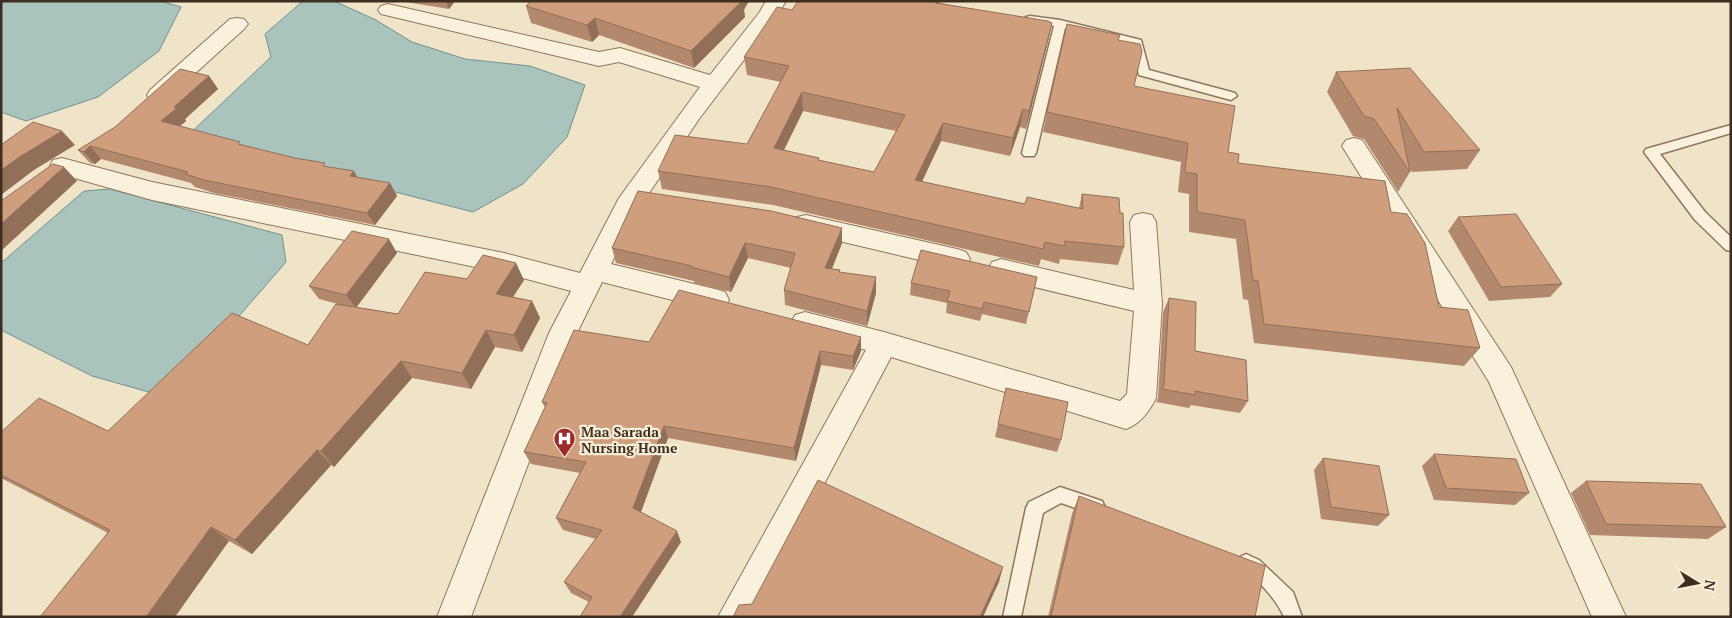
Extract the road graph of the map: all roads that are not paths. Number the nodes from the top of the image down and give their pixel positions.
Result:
1 (776, 1) edge
2 (388, 10) dead end
3 (1021, 18) edge
4 (1060, 23) junction
5 (237, 24) dead end
6 (715, 84) junction
7 (1231, 96) dead end
8 (144, 107) edge
9 (1731, 129) edge
10 (1354, 146) dead end
11 (85, 152) edge
12 (1028, 153) dead end
13 (635, 195) junction
14 (662, 200) edge
15 (782, 218) edge
16 (1143, 222) dead end
17 (1731, 246) edge
18 (592, 277) junction
19 (1148, 304) junction
20 (740, 306) edge
21 (778, 316) edge
22 (884, 343) junction
23 (1110, 512) edge
24 (1226, 556) edge
25 (454, 617) edge
26 (734, 617) edge
27 (1012, 617) edge
28 (1293, 617) edge
29 (1609, 617) edge

1 - 6 street
2 - 6 street
3 - 4 lane
4 - 7 lane
4 - 12 lane
5 - 8 street
6 - 13 street
9 - 17 lane
10 - 29 street
11 - 18 street
13 - 14 street
13 - 18 street
15 - 19 street
16 - 19 street
18 - 20 street
18 - 25 street
19 - 22 street
21 - 22 street
22 - 26 street
23 - 27 lane
24 - 28 lane

